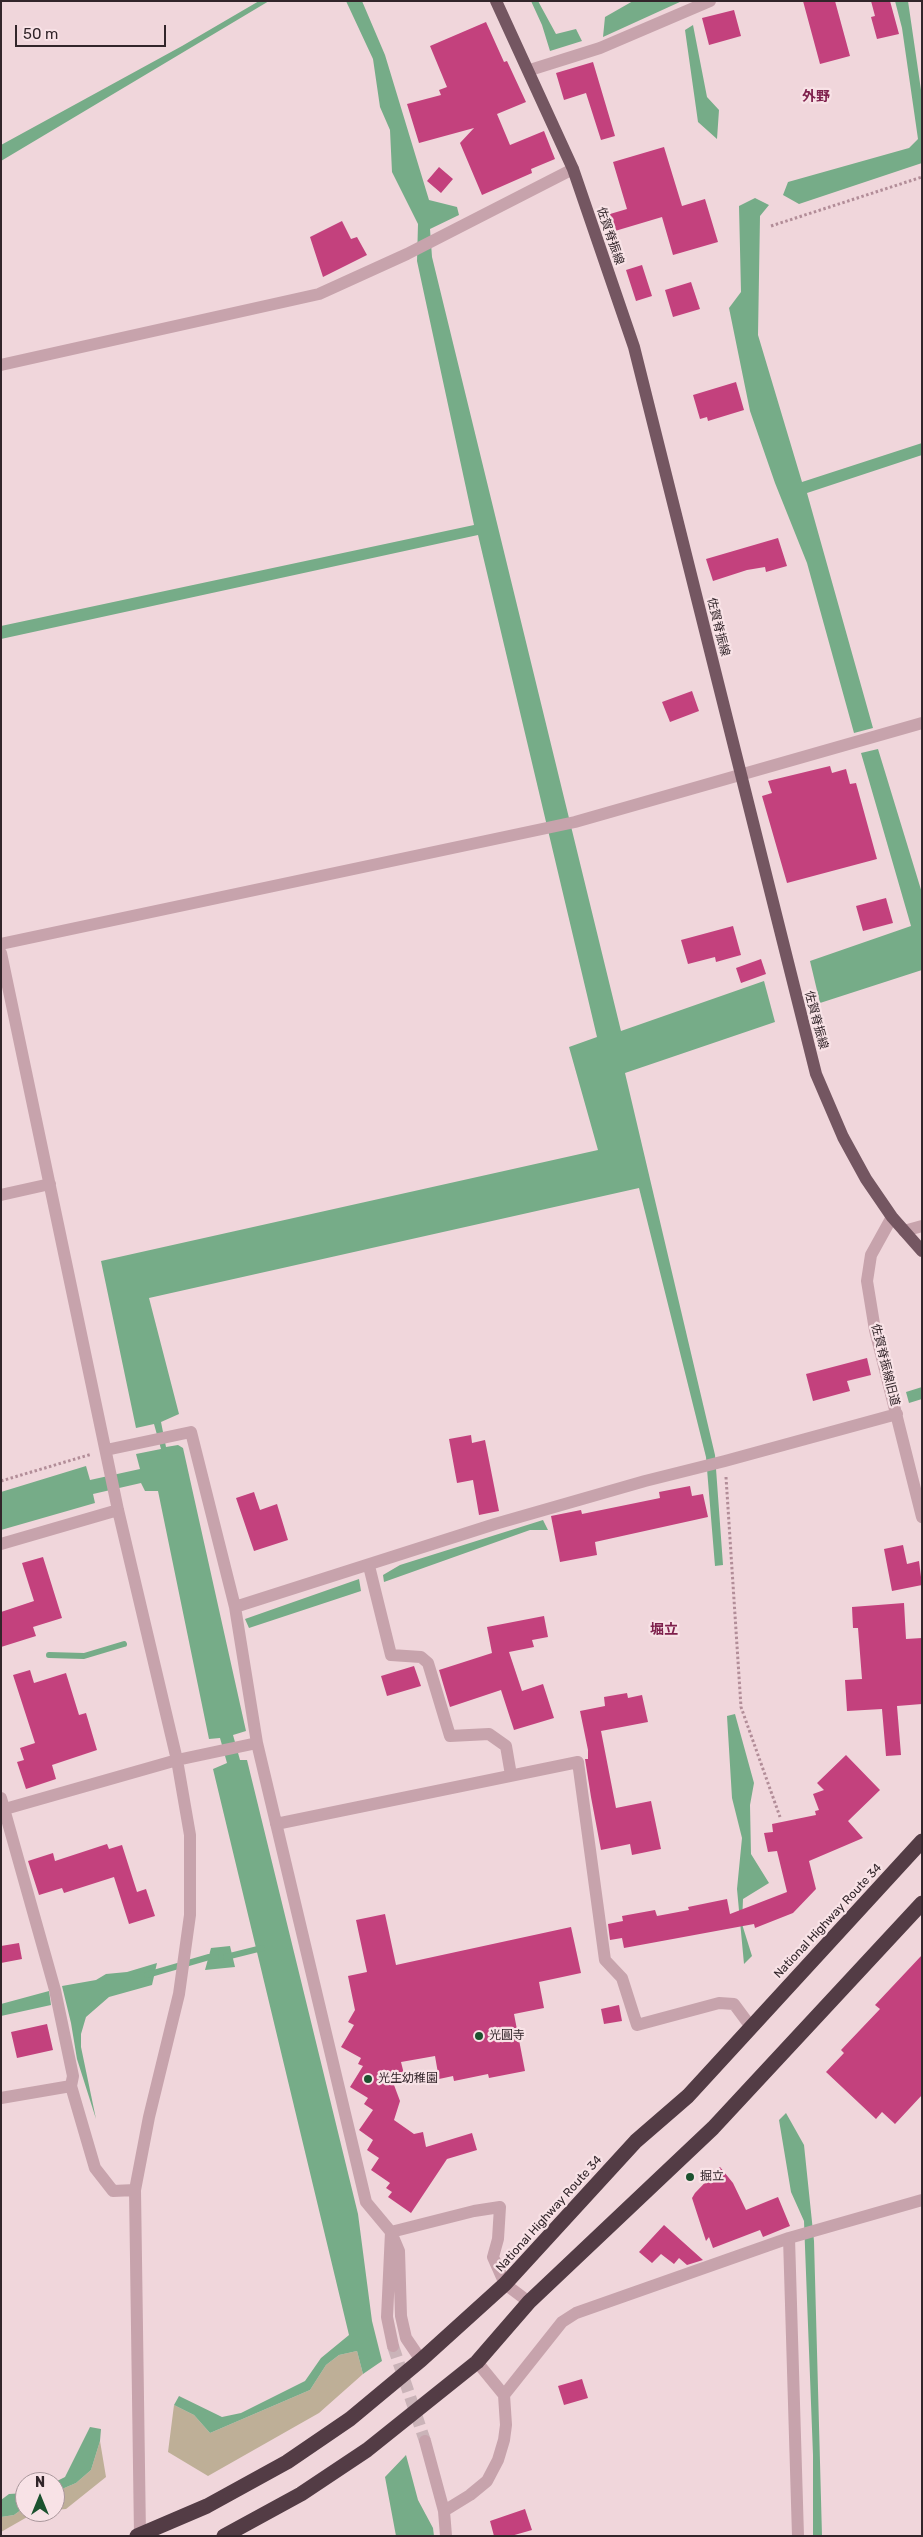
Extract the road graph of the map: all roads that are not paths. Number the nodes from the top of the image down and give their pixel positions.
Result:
1 (496, 1) edge
2 (710, 1) edge
3 (530, 70) junction
4 (573, 169) junction
5 (1, 365) edge
6 (922, 723) edge
7 (740, 776) junction
8 (1, 944) edge
9 (1, 953) edge
10 (50, 1184) junction
11 (1, 1195) edge
12 (892, 1217) junction
13 (922, 1226) edge
14 (904, 1231) junction
15 (922, 1251) edge
16 (897, 1414) junction
17 (106, 1450) junction
18 (118, 1510) junction
19 (922, 1517) edge
20 (1, 1544) edge
21 (369, 1566) junction
22 (235, 1607) junction
23 (257, 1743) junction
24 (178, 1760) junction
25 (511, 1775) junction
26 (3, 1803) edge
27 (276, 1824) junction
28 (922, 1841) edge
29 (922, 1903) edge
30 (751, 2027) junction
31 (71, 2086) junction
32 (1, 2098) edge
33 (135, 2190) junction
34 (922, 2200) edge
35 (391, 2232) junction
36 (794, 2237) junction
37 (505, 2284) junction
38 (529, 2302) junction
39 (392, 2346) tunnel mouth
40 (421, 2360) junction
41 (477, 2362) junction
42 (504, 2395) junction
43 (425, 2441) tunnel mouth
44 (444, 2511) junction
45 (139, 2535) edge
46 (224, 2536) edge
47 (446, 2536) edge
48 (798, 2536) edge

1 - 3 main road, 佐賀脊振線
2 - 3 street
3 - 4 main road, 佐賀脊振線
4 - 5 street
4 - 7 main road, 佐賀脊振線
6 - 7 street
7 - 8 street
7 - 12 main road, 佐賀脊振線
9 - 10 street
10 - 11 street
10 - 17 street
12 - 14 main road, 佐賀脊振線
12 - 16 street, 佐賀脊振線旧道
13 - 14 street
14 - 15 main road, 佐賀脊振線
16 - 19 street, 佐賀脊振線旧道
16 - 21 street
17 - 18 street
17 - 22 street
18 - 20 street
18 - 24 street
21 - 22 street
21 - 25 street
22 - 23 street
23 - 24 street
23 - 27 street
24 - 26 street
24 - 33 street
25 - 27 street
25 - 30 street
26 - 31 street
27 - 35 street
28 - 30 highway, National Highway Route 34
29 - 38 highway
30 - 37 highway, National Highway Route 34
31 - 32 street
31 - 33 street
33 - 45 street
34 - 36 street
35 - 37 street
35 - 39 street
35 - 40 street
36 - 42 street
36 - 48 street
37 - 38 street
37 - 40 highway, National Highway Route 34
38 - 41 highway
40 - 45 highway, National Highway Route 34
41 - 42 street
41 - 46 highway
42 - 44 street
43 - 44 street
44 - 47 street

